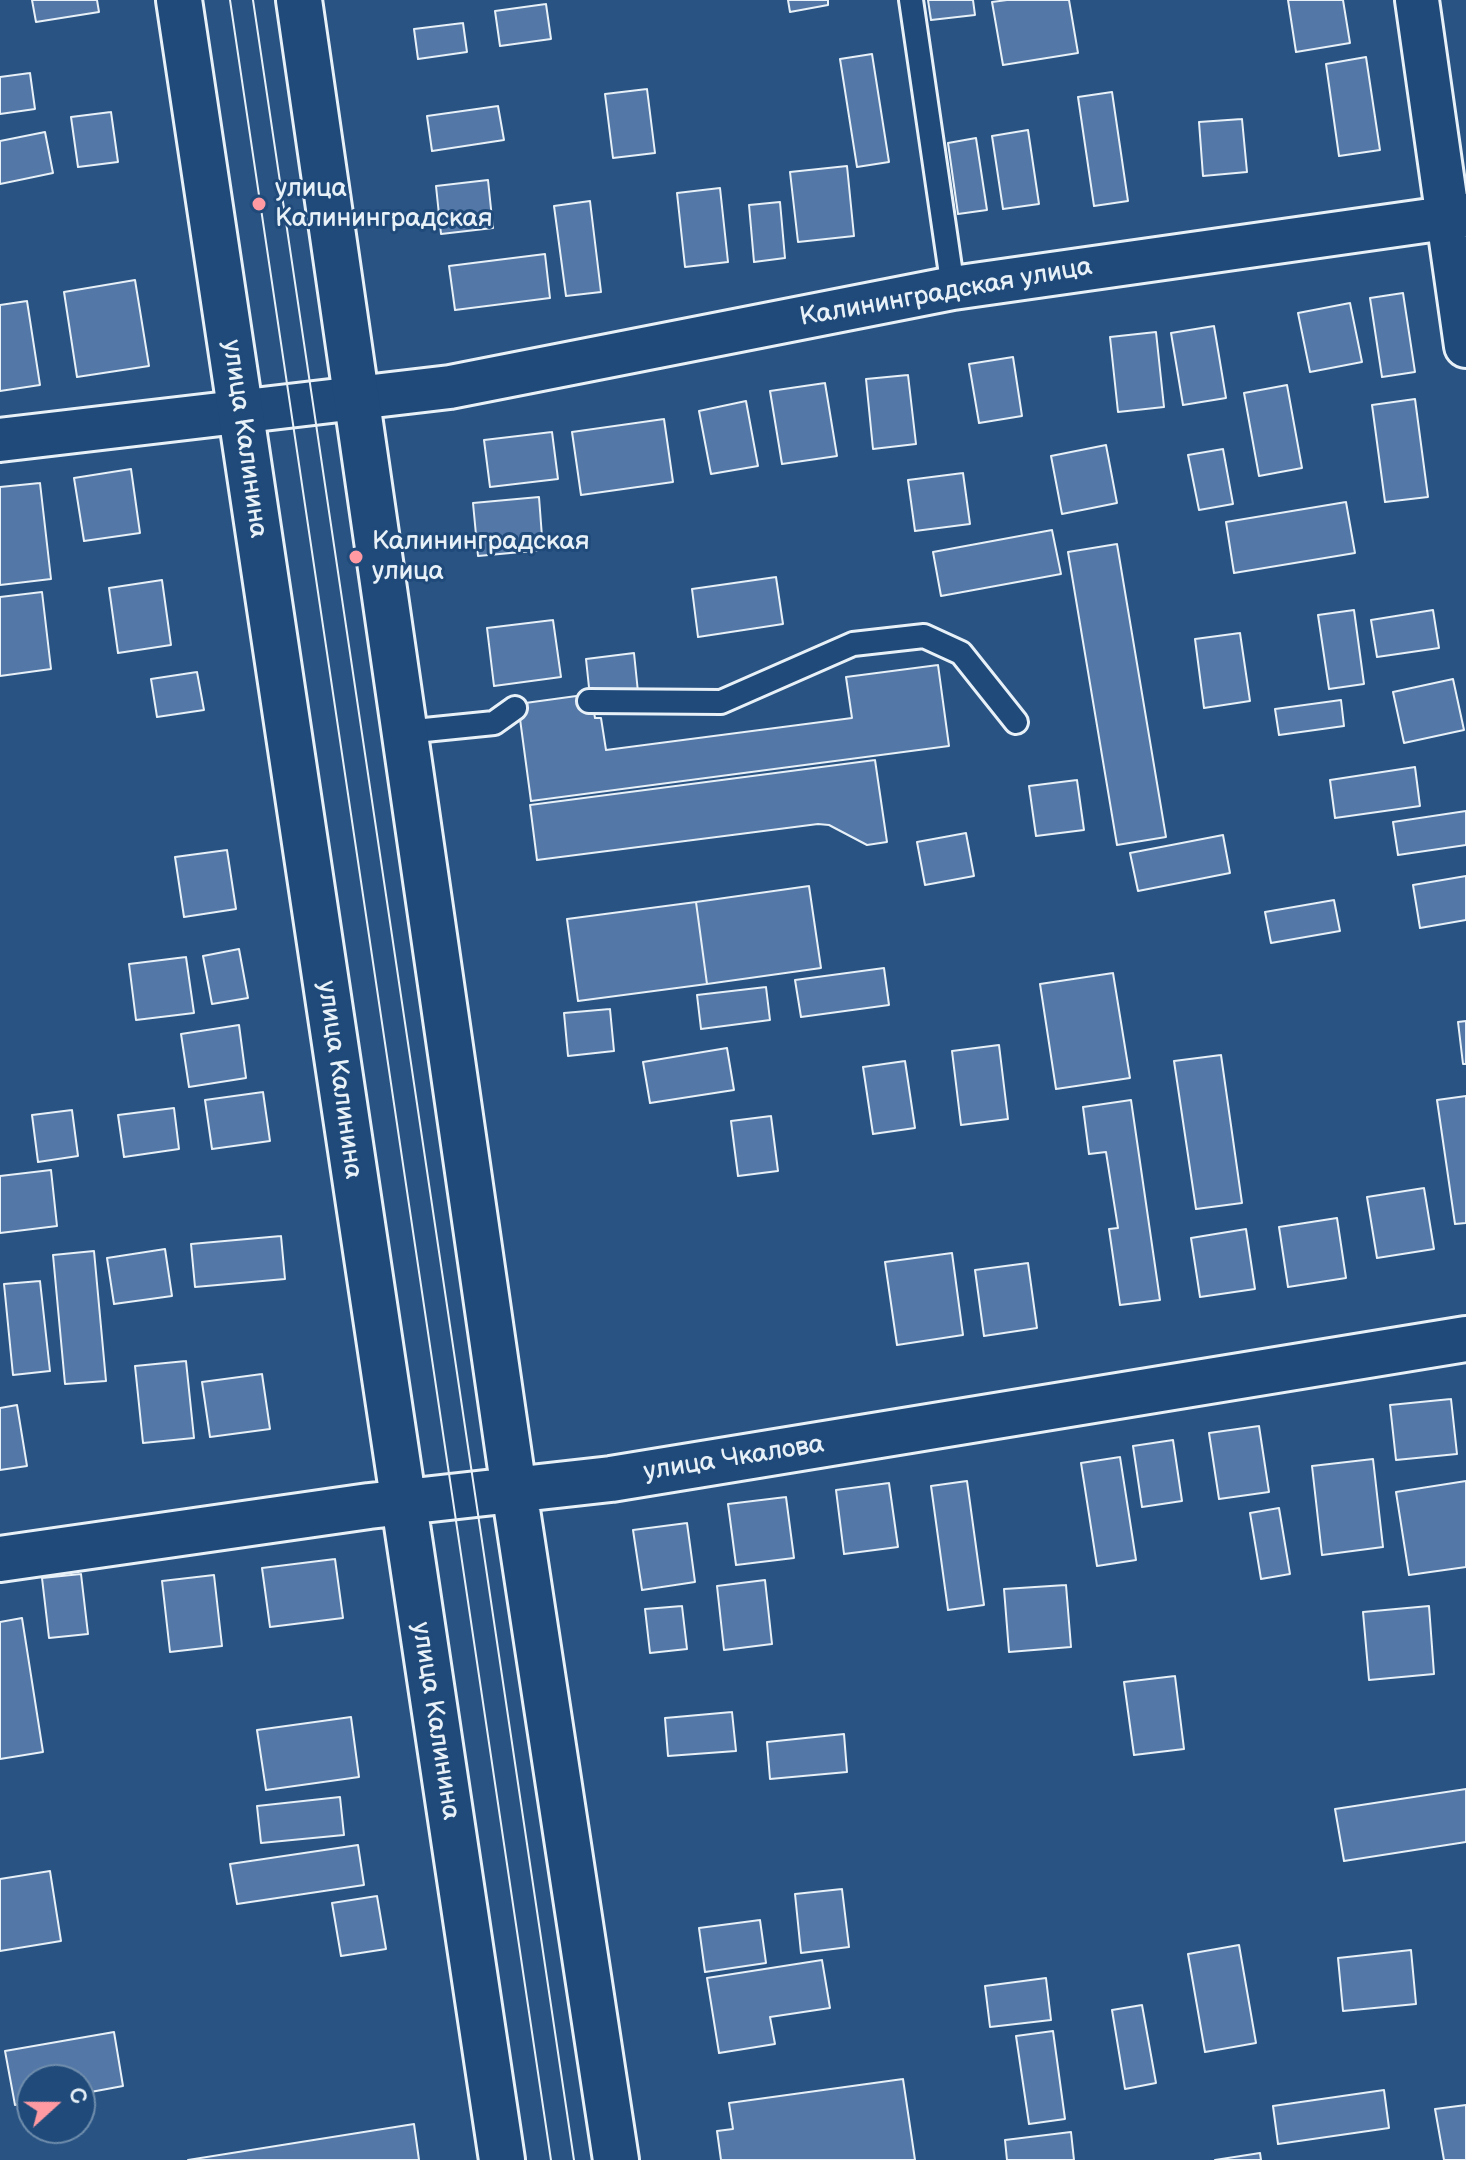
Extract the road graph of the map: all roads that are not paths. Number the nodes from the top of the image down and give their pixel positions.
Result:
1 (179, 0) edge
2 (299, 0) edge
3 (911, 0) edge
4 (1417, 0) edge
5 (1456, 216) edge
6 (953, 288) junction
7 (1466, 346) edge
8 (356, 397) junction
9 (239, 410) junction
10 (0, 440) edge
11 (589, 701) dead end
12 (515, 708) dead end
13 (1016, 722) dead end
14 (405, 732) junction
15 (1466, 1339) edge
16 (514, 1490) junction
17 (401, 1503) junction
18 (0, 1559) edge
19 (502, 2160) edge
20 (616, 2160) edge

1 - 9 street, улица Калинина
2 - 8 street
3 - 6 lane
4 - 5 street
5 - 6 street, Калининградская улица
5 - 7 street
6 - 8 street, Калининградская улица
8 - 9 street, Калининградская улица
8 - 14 street
9 - 10 street, Калининградская улица
9 - 17 street, улица Калинина
11 - 13 lane
12 - 14 lane
14 - 16 street
15 - 16 street, улица Чкалова
16 - 17 street, улица Чкалова
16 - 20 street
17 - 18 street, улица Чкалова
17 - 19 street, улица Калинина

